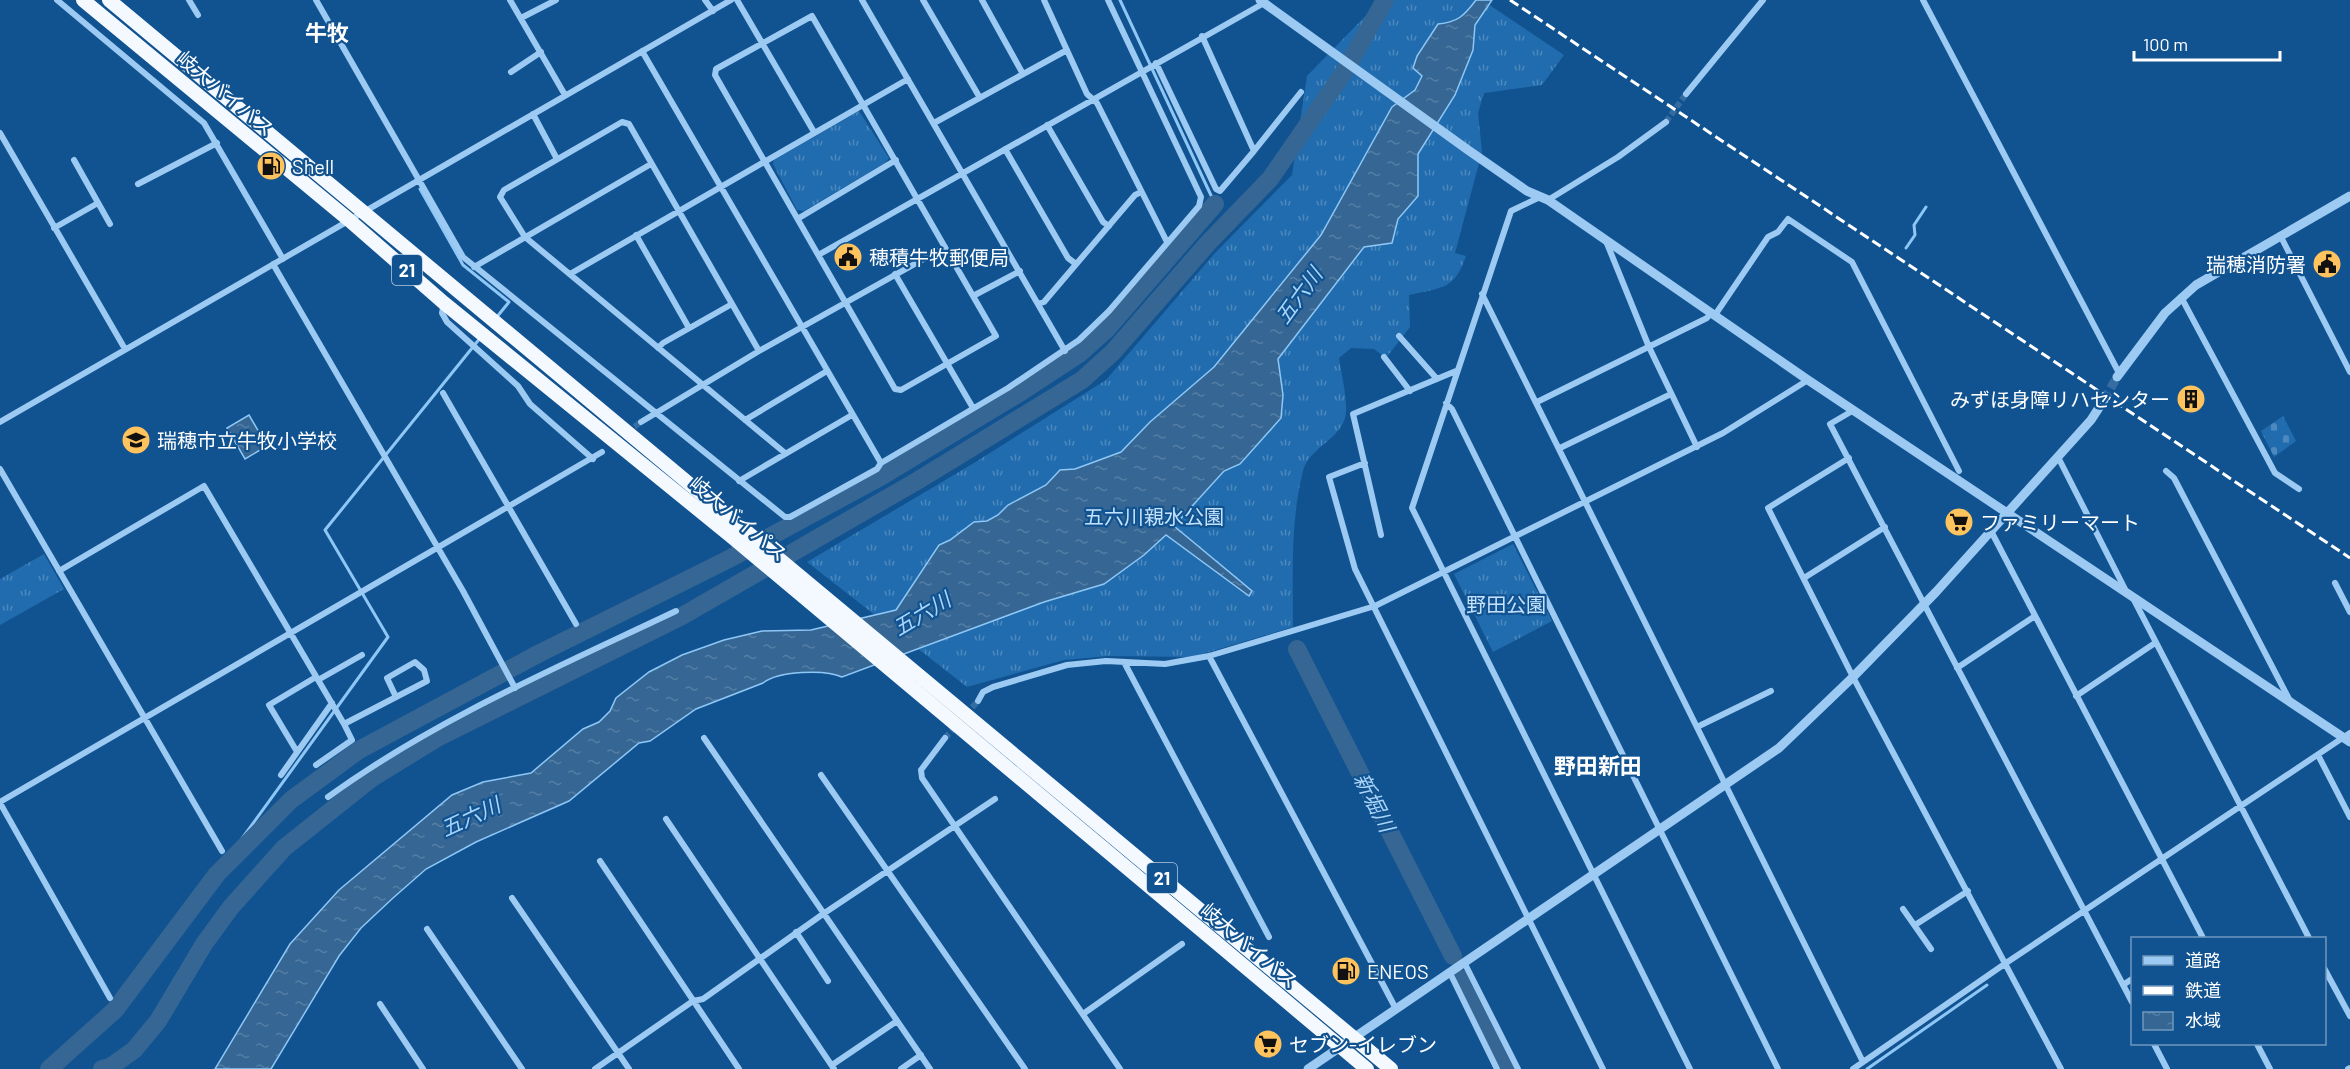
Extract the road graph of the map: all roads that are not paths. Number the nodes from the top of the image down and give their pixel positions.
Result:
1 (57, 0) edge
2 (83, 0) edge
3 (109, 0) edge
4 (189, 0) edge
5 (316, 0) edge
6 (510, 0) edge
7 (556, 0) edge
8 (705, 0) edge
9 (731, 0) edge
10 (737, 0) edge
11 (862, 0) edge
12 (924, 0) edge
13 (982, 0) edge
14 (1044, 0) edge
15 (1108, 0) edge
16 (1762, 0) edge
17 (1923, 0) edge
18 (1262, 1) edge
19 (713, 11) junction
20 (198, 15) dead end
21 (520, 18) junction
22 (1203, 36) junction
23 (762, 42) junction
24 (1067, 50) junction
25 (642, 51) junction
26 (541, 52) junction
27 (1156, 63) junction
28 (1140, 71) junction
29 (511, 72) dead end
30 (1023, 74) junction
31 (908, 79) junction
32 (1301, 92) dead end
33 (1686, 94) tunnel mouth
34 (565, 95) junction
35 (980, 98) junction
36 (1093, 99) junction
37 (863, 104) junction
38 (533, 114) junction
39 (1666, 122) tunnel mouth
40 (934, 123) junction
41 (1047, 125) junction
42 (814, 132) junction
43 (0, 133) edge
44 (217, 143) junction
45 (1005, 149) junction
46 (1254, 151) junction
47 (557, 159) junction
48 (74, 160) dead end
49 (765, 160) junction
50 (896, 160) junction
51 (651, 164) junction
52 (963, 172) junction
53 (419, 179) junction
54 (140, 181) dead end
55 (720, 186) junction
56 (1141, 192) junction
57 (2350, 196) edge
58 (917, 198) junction
59 (1544, 199) junction
60 (98, 203) junction
61 (677, 210) junction
62 (364, 212) junction
63 (799, 218) junction
64 (349, 220) junction
65 (110, 224) dead end
66 (1109, 226) junction
67 (54, 228) junction
68 (636, 235) junction
69 (2280, 235) junction
70 (525, 237) junction
71 (1605, 240) junction
72 (1167, 242) junction
73 (945, 247) junction
74 (820, 254) junction
75 (283, 259) junction
76 (273, 264) junction
77 (1076, 264) junction
78 (474, 267) junction
79 (1020, 271) junction
80 (570, 274) junction
81 (895, 274) junction
82 (1482, 294) junction
83 (974, 296) junction
84 (2181, 297) junction
85 (847, 302) junction
86 (444, 303) junction
87 (732, 304) junction
88 (1038, 304) junction
89 (1713, 314) junction
90 (802, 327) junction
91 (688, 328) junction
92 (1399, 336) dead end
93 (1649, 347) junction
94 (658, 348) junction
95 (125, 349) junction
96 (759, 351) junction
97 (1065, 351) junction
98 (1384, 357) dead end
99 (947, 363) junction
100 (827, 371) junction
101 (1456, 371) junction
102 (2350, 372) edge
103 (2118, 375) joint
104 (1437, 379) junction
105 (1808, 380) junction
106 (701, 384) junction
107 (1410, 391) junction
108 (443, 393) dead end
109 (1671, 394) junction
110 (2104, 400) tunnel mouth
111 (1537, 402) junction
112 (1446, 403) junction
113 (973, 408) junction
114 (1854, 410) junction
115 (654, 412) junction
116 (852, 415) junction
117 (745, 420) junction
118 (0, 422) edge
119 (641, 422) tunnel mouth
120 (1697, 447) junction
121 (1560, 448) junction
122 (602, 452) dead end
123 (785, 453) junction
124 (2058, 457) junction
125 (1849, 458) junction
126 (593, 459) junction
127 (881, 463) junction
128 (1365, 463) junction
129 (0, 469) edge
130 (1959, 471) dead end
131 (2166, 471) dead end
132 (739, 481) junction
133 (2300, 489) dead end
134 (1586, 502) junction
135 (509, 507) junction
136 (2007, 513) junction
137 (1885, 527) junction
138 (1991, 531) junction
139 (737, 533) junction
140 (1381, 535) dead end
141 (1515, 537) junction
142 (438, 549) junction
143 (59, 570) junction
144 (1446, 571) junction
145 (1804, 578) junction
146 (2335, 583) dead end
147 (2130, 594) junction
148 (1924, 604) junction
149 (1375, 606) junction
150 (676, 611) dead end
151 (2350, 612) edge
152 (2035, 616) junction
153 (576, 624) dead end
154 (290, 634) junction
155 (2155, 643) junction
156 (362, 655) dead end
157 (1209, 656) junction
158 (1124, 662) junction
159 (1958, 668) junction
160 (1853, 677) junction
161 (317, 679) junction
162 (515, 688) junction
163 (1771, 691) dead end
164 (928, 693) junction
165 (2076, 696) junction
166 (396, 697) junction
167 (978, 701) tunnel mouth
168 (2291, 702) junction
169 (333, 705) junction
170 (144, 719) junction
171 (344, 724) junction
172 (1697, 727) junction
173 (704, 738) dead end
174 (945, 738) tunnel mouth
175 (2348, 738) edge
176 (296, 750) junction
177 (2318, 755) junction
178 (316, 765) dead end
179 (281, 775) dead end
180 (821, 775) dead end
181 (1726, 786) junction
182 (328, 798) dead end
183 (995, 799) dead end
184 (0, 802) edge
185 (2240, 806) junction
186 (2350, 817) edge
187 (666, 819) dead end
188 (956, 826) junction
189 (1661, 830) junction
190 (222, 851) dead end
191 (2161, 858) junction
192 (600, 861) dead end
193 (889, 870) junction
194 (1594, 874) junction
195 (1968, 891) junction
196 (512, 898) dead end
197 (1903, 909) dead end
198 (2085, 910) junction
199 (823, 914) junction
200 (1529, 918) junction
201 (1915, 925) junction
202 (427, 929) dead end
203 (796, 932) junction
204 (1269, 937) dead end
205 (2202, 937) edge
206 (2308, 937) edge
207 (1182, 944) dead end
208 (1931, 949) dead end
209 (758, 958) junction
210 (2006, 963) junction
211 (1465, 964) junction
212 (2326, 970) edge
213 (1450, 974) junction
214 (2131, 980) edge
215 (828, 981) dead end
216 (2124, 985) junction
217 (110, 998) dead end
218 (2131, 998) edge
219 (693, 1001) junction
220 (380, 1004) dead end
221 (1396, 1010) junction
222 (1083, 1014) junction
223 (2350, 1016) edge
224 (897, 1021) junction
225 (1356, 1039) junction
226 (2155, 1045) edge
227 (2258, 1045) edge
228 (1342, 1048) junction
229 (618, 1053) junction
230 (921, 1055) junction
231 (1863, 1062) junction
232 (833, 1067) edge
233 (423, 1069) edge
234 (522, 1069) edge
235 (595, 1069) edge
236 (629, 1069) edge
237 (740, 1069) edge
238 (902, 1069) edge
239 (930, 1069) edge
240 (1025, 1069) edge
241 (1120, 1069) edge
242 (1310, 1069) edge
243 (1367, 1069) edge
244 (1391, 1069) edge
245 (1497, 1069) edge
246 (1518, 1069) edge
247 (1603, 1069) edge
248 (1690, 1069) edge
249 (1778, 1069) edge
250 (1853, 1069) edge
251 (2061, 1069) edge
252 (2168, 1069) edge
253 (2270, 1069) edge

1 - 44 street
2 - 64 highway, 岐大バイパス / 21
3 - 62 highway, 岐大バイパス / 21
4 - 20 street
5 - 53 street
6 - 21 street
7 - 21 street
8 - 19 street
9 - 19 street
10 - 23 street
11 - 31 street
12 - 35 street
13 - 30 street
14 - 24 street
15 - 28 street
16 - 33 street
17 - 103 street
18 - 22 street
18 - 59 street
19 - 25 street
21 - 26 street
22 - 27 street
22 - 46 street
23 - 37 street
23 - 42 street
23 - 49 street
24 - 30 street
24 - 36 street
25 - 34 street
25 - 55 street
26 - 29 street
26 - 34 street
27 - 28 street
27 - 46 street
28 - 36 street
28 - 72 street
30 - 35 street
31 - 37 street
31 - 40 street
32 - 46 street
34 - 38 street
35 - 40 street
36 - 41 street
36 - 56 street
37 - 42 street
37 - 50 street
38 - 47 street
38 - 53 street
39 - 59 street
40 - 52 street
41 - 45 street
41 - 66 street
42 - 49 street
43 - 67 street
44 - 54 street
44 - 75 street
45 - 52 street
45 - 77 street
47 - 51 street
47 - 70 street
48 - 60 street
49 - 55 street
49 - 63 street
50 - 58 street
50 - 63 street
51 - 61 street
51 - 70 street
52 - 58 street
52 - 79 street
53 - 62 street
53 - 78 street
55 - 61 street
55 - 90 street
56 - 66 street
56 - 72 street
57 - 69 street
58 - 73 street
58 - 74 street
59 - 71 street
59 - 82 street
60 - 65 street
60 - 67 street
61 - 68 street
61 - 87 street
62 - 64 street
62 - 139 highway, 岐大バイパス / 21
63 - 74 street
64 - 75 street
64 - 86 highway, 岐大バイパス / 21
66 - 77 street
67 - 95 street
68 - 80 street
68 - 91 street
69 - 84 street
69 - 102 street
70 - 78 street
70 - 80 street
71 - 89 street
71 - 93 street
72 - 97 street
73 - 81 street
73 - 83 street
74 - 85 street
75 - 76 street
76 - 95 street
76 - 142 street
77 - 88 street
78 - 115 street
79 - 83 street
79 - 88 street
80 - 94 street
81 - 85 street
81 - 99 street
82 - 101 street
82 - 111 street
83 - 99 street
84 - 103 street
84 - 133 street
85 - 90 street
85 - 99 street
86 - 126 street
86 - 139 highway, 岐大バイパス / 21
87 - 91 street
87 - 96 street
88 - 97 street
89 - 93 street
89 - 105 street
89 - 130 street
90 - 96 street
90 - 100 street
91 - 94 street
92 - 104 street
93 - 109 street
93 - 111 street
94 - 106 street
95 - 118 street
96 - 106 street
97 - 113 street
98 - 107 street
99 - 113 street
100 - 116 street
100 - 117 street
101 - 104 street
101 - 112 street
104 - 107 street
105 - 114 street
105 - 120 street
106 - 115 street
106 - 117 street
107 - 128 street
108 - 135 street
109 - 120 street
109 - 121 street
110 - 124 street
111 - 121 street
112 - 141 street
112 - 144 street
113 - 127 street
114 - 125 street
114 - 136 street
115 - 119 street
115 - 132 street
116 - 123 street
116 - 127 street
117 - 123 street
120 - 134 street
121 - 134 street
122 - 126 street
123 - 132 street
124 - 136 street
124 - 147 street
125 - 137 street
125 - 145 street
126 - 135 street
127 - 132 street
128 - 140 street
128 - 149 street
129 - 143 street
131 - 168 street
134 - 141 street
134 - 172 street
135 - 142 street
135 - 153 street
136 - 138 street
136 - 147 street
137 - 145 street
137 - 148 street
138 - 148 street
138 - 152 street
139 - 164 highway, 岐大バイパス / 21
141 - 144 street
141 - 189 street
142 - 154 street
142 - 162 street
143 - 154 street
143 - 170 street
144 - 149 street
144 - 194 street
145 - 160 street
146 - 151 street
147 - 155 street
147 - 168 street
148 - 159 street
148 - 160 street
149 - 157 street
149 - 200 street
150 - 162 street
152 - 159 street
152 - 165 street
154 - 161 street
154 - 170 street
155 - 165 street
155 - 185 street
156 - 161 street
157 - 158 street
157 - 221 street
158 - 167 street
158 - 204 street
159 - 198 street
160 - 181 street
160 - 195 street
161 - 169 street
161 - 176 street
162 - 182 street
163 - 172 street
164 - 225 highway, 岐大バイパス / 21
164 - 228 highway, 岐大バイパス / 21
165 - 191 street
166 - 166 street
166 - 171 street
168 - 175 street
169 - 171 street
169 - 176 street
170 - 184 street
170 - 190 street
171 - 178 street
172 - 181 street
173 - 199 street
174 - 188 street
175 - 177 street
176 - 179 street
177 - 185 street
177 - 186 street
180 - 193 street
181 - 189 street
181 - 231 street
183 - 188 street
184 - 217 street
185 - 191 street
185 - 206 street
187 - 209 street
188 - 193 street
188 - 222 street
189 - 194 street
189 - 249 street
191 - 198 street
191 - 205 street
192 - 219 street
193 - 199 street
193 - 240 street
194 - 200 street
194 - 248 street
195 - 201 street
195 - 210 street
196 - 229 street
197 - 201 street
198 - 210 street
198 - 216 street
199 - 203 street
199 - 224 street
200 - 211 street
200 - 247 street
201 - 208 street
202 - 234 street
203 - 209 street
203 - 215 street
207 - 222 street
209 - 219 street
209 - 232 street
210 - 231 street
210 - 251 street
211 - 213 street
211 - 246 street
212 - 223 street
213 - 221 street
213 - 245 street
214 - 216 street
216 - 218 street
219 - 229 street
219 - 237 street
220 - 233 street
221 - 225 street
222 - 241 street
224 - 230 street
224 - 232 street
225 - 228 street
225 - 244 highway, 岐大バイパス / 21
226 - 252 street
227 - 253 street
228 - 242 street
228 - 243 highway, 岐大バイパス / 21
229 - 235 street
229 - 236 street
230 - 238 street
230 - 239 street
231 - 250 street

